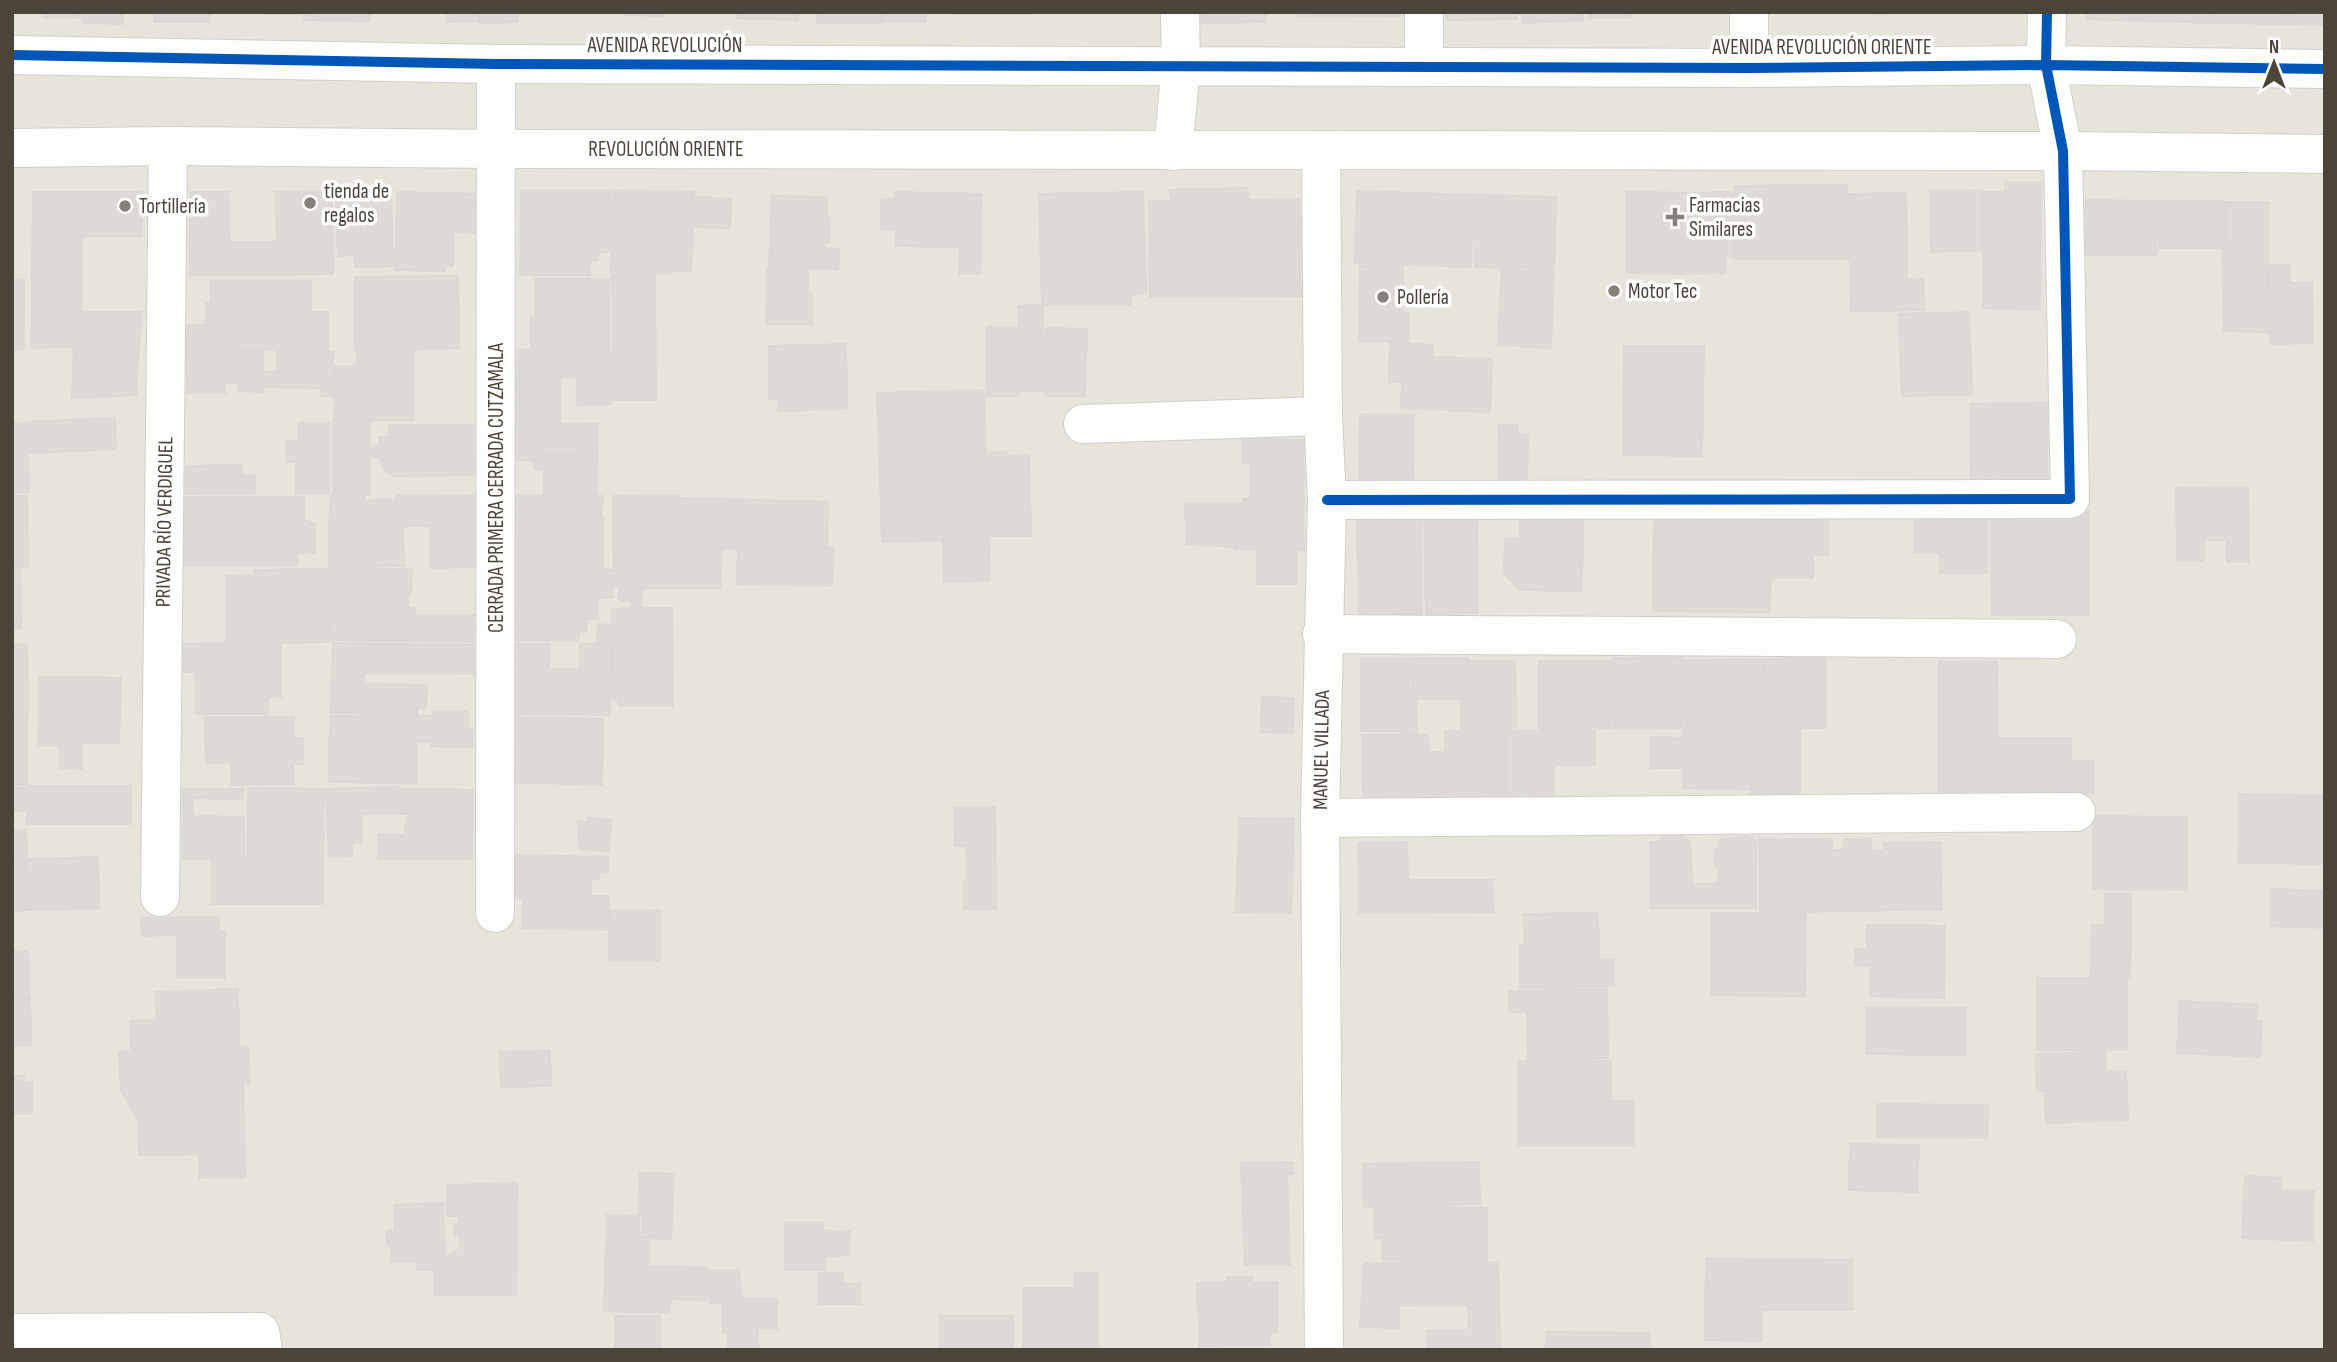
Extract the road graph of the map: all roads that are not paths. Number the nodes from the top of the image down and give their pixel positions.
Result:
1 (1180, 12) edge
2 (1424, 12) edge
3 (1749, 12) edge
4 (2047, 12) edge
5 (12, 55) edge
6 (496, 64) junction
7 (1181, 65) junction
8 (2046, 65) junction
9 (1318, 66) joint
10 (1424, 66) junction
11 (1749, 68) junction
12 (2325, 69) edge
13 (168, 146) junction
14 (12, 148) edge
15 (497, 149) junction
16 (1321, 150) junction
17 (1173, 151) junction
18 (2063, 151) junction
19 (2325, 154) edge
20 (1323, 416) junction
21 (1083, 424) dead end
22 (1327, 500) junction
23 (1322, 634) junction
24 (2057, 639) dead end
25 (2076, 812) dead end
26 (1320, 818) junction
27 (160, 897) dead end
28 (495, 913) dead end
29 (12, 1333) edge
30 (262, 1350) edge
31 (1324, 1350) edge

1 - 7 street
2 - 10 street
3 - 11 street
4 - 8 street
5 - 6 street, AVENIDA REVOLUCIÓN
6 - 7 street, AVENIDA REVOLUCIÓN
6 - 15 street, CERRADA PRIMERA CERRADA CUTZAMALA
7 - 9 street, AVENIDA REVOLUCIÓN
7 - 17 street
8 - 11 street, AVENIDA REVOLUCIÓN ORIENTE
8 - 12 street, AVENIDA REVOLUCIÓN ORIENTE
8 - 18 street
9 - 10 street, AVENIDA REVOLUCIÓN ORIENTE
10 - 11 street, AVENIDA REVOLUCIÓN ORIENTE
13 - 14 street, REVOLUCIÓN ORIENTE
13 - 15 street, REVOLUCIÓN ORIENTE
13 - 27 street, PRIVADA RÍO VERDIGUEL
15 - 17 street, REVOLUCIÓN ORIENTE
15 - 28 street, CERRADA PRIMERA CERRADA CUTZAMALA
16 - 17 street, REVOLUCIÓN ORIENTE
16 - 18 street
16 - 20 street, MANUEL VILLADA
18 - 19 street
18 - 22 street
20 - 21 street
20 - 22 street, MANUEL VILLADA
22 - 23 street, MANUEL VILLADA
23 - 24 street
23 - 26 street, MANUEL VILLADA
25 - 26 street
26 - 31 street, MANUEL VILLADA
29 - 30 street

